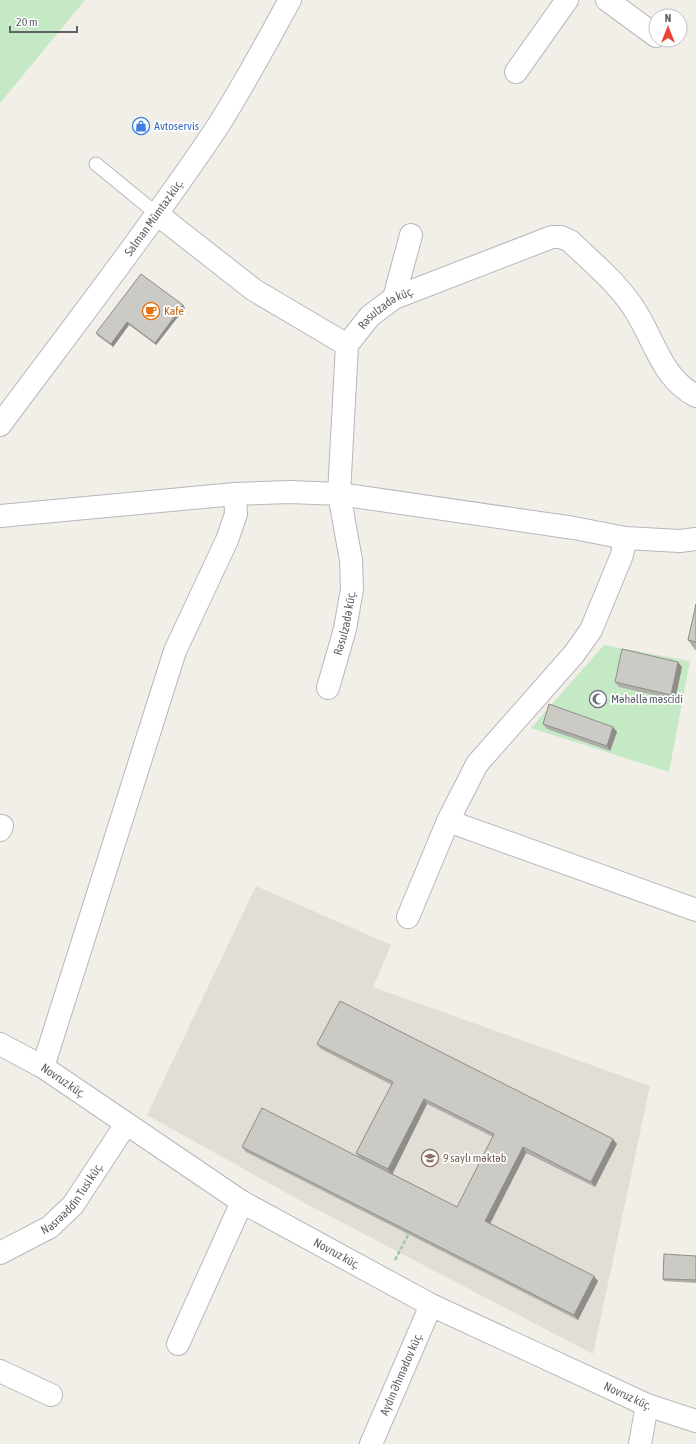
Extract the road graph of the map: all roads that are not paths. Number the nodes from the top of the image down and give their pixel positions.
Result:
1 (290, 0) edge
2 (567, 0) edge
3 (607, 0) edge
4 (648, 30) edge
5 (516, 72) dead end
6 (96, 164) dead end
7 (157, 214) junction
8 (411, 235) dead end
9 (394, 298) junction
10 (347, 345) junction
11 (696, 396) edge
12 (0, 425) edge
13 (235, 494) junction
14 (339, 494) junction
15 (0, 516) edge
16 (625, 538) junction
17 (696, 539) edge
18 (328, 688) dead end
19 (448, 822) junction
20 (696, 910) edge
21 (408, 917) dead end
22 (0, 1044) edge
23 (43, 1067) junction
24 (126, 1124) junction
25 (242, 1202) junction
26 (0, 1253) edge
27 (431, 1305) junction
28 (178, 1344) dead end
29 (0, 1371) edge
30 (51, 1395) dead end
31 (647, 1405) junction
32 (696, 1421) edge
33 (371, 1444) edge
34 (640, 1444) edge

1 - 7 street, Salman Mümtaz küç.
2 - 5 street
3 - 4 street
6 - 7 lane
7 - 10 street
7 - 12 street, Salman Mümtaz küç.
8 - 9 street
9 - 10 street, Rəsulzadə küç.
9 - 11 street, Rəsulzadə küç.
10 - 14 street, Rəsulzadə küç.
13 - 14 street
13 - 15 street
13 - 23 street
14 - 16 street
14 - 18 street, Rəsulzadə küç.
16 - 17 street
16 - 19 street
19 - 20 street
19 - 21 street
22 - 23 street, Novruz küç.
23 - 24 street, Novruz küç.
24 - 25 street, Novruz küç.
24 - 26 street, Nəsrəaddin Tusi küç.
25 - 27 street, Novruz küç.
25 - 28 street
27 - 31 street, Novruz küç.
27 - 33 street, Aydın Əhmədov küç.
29 - 30 street
31 - 32 street, Novruz küç.
31 - 34 street

